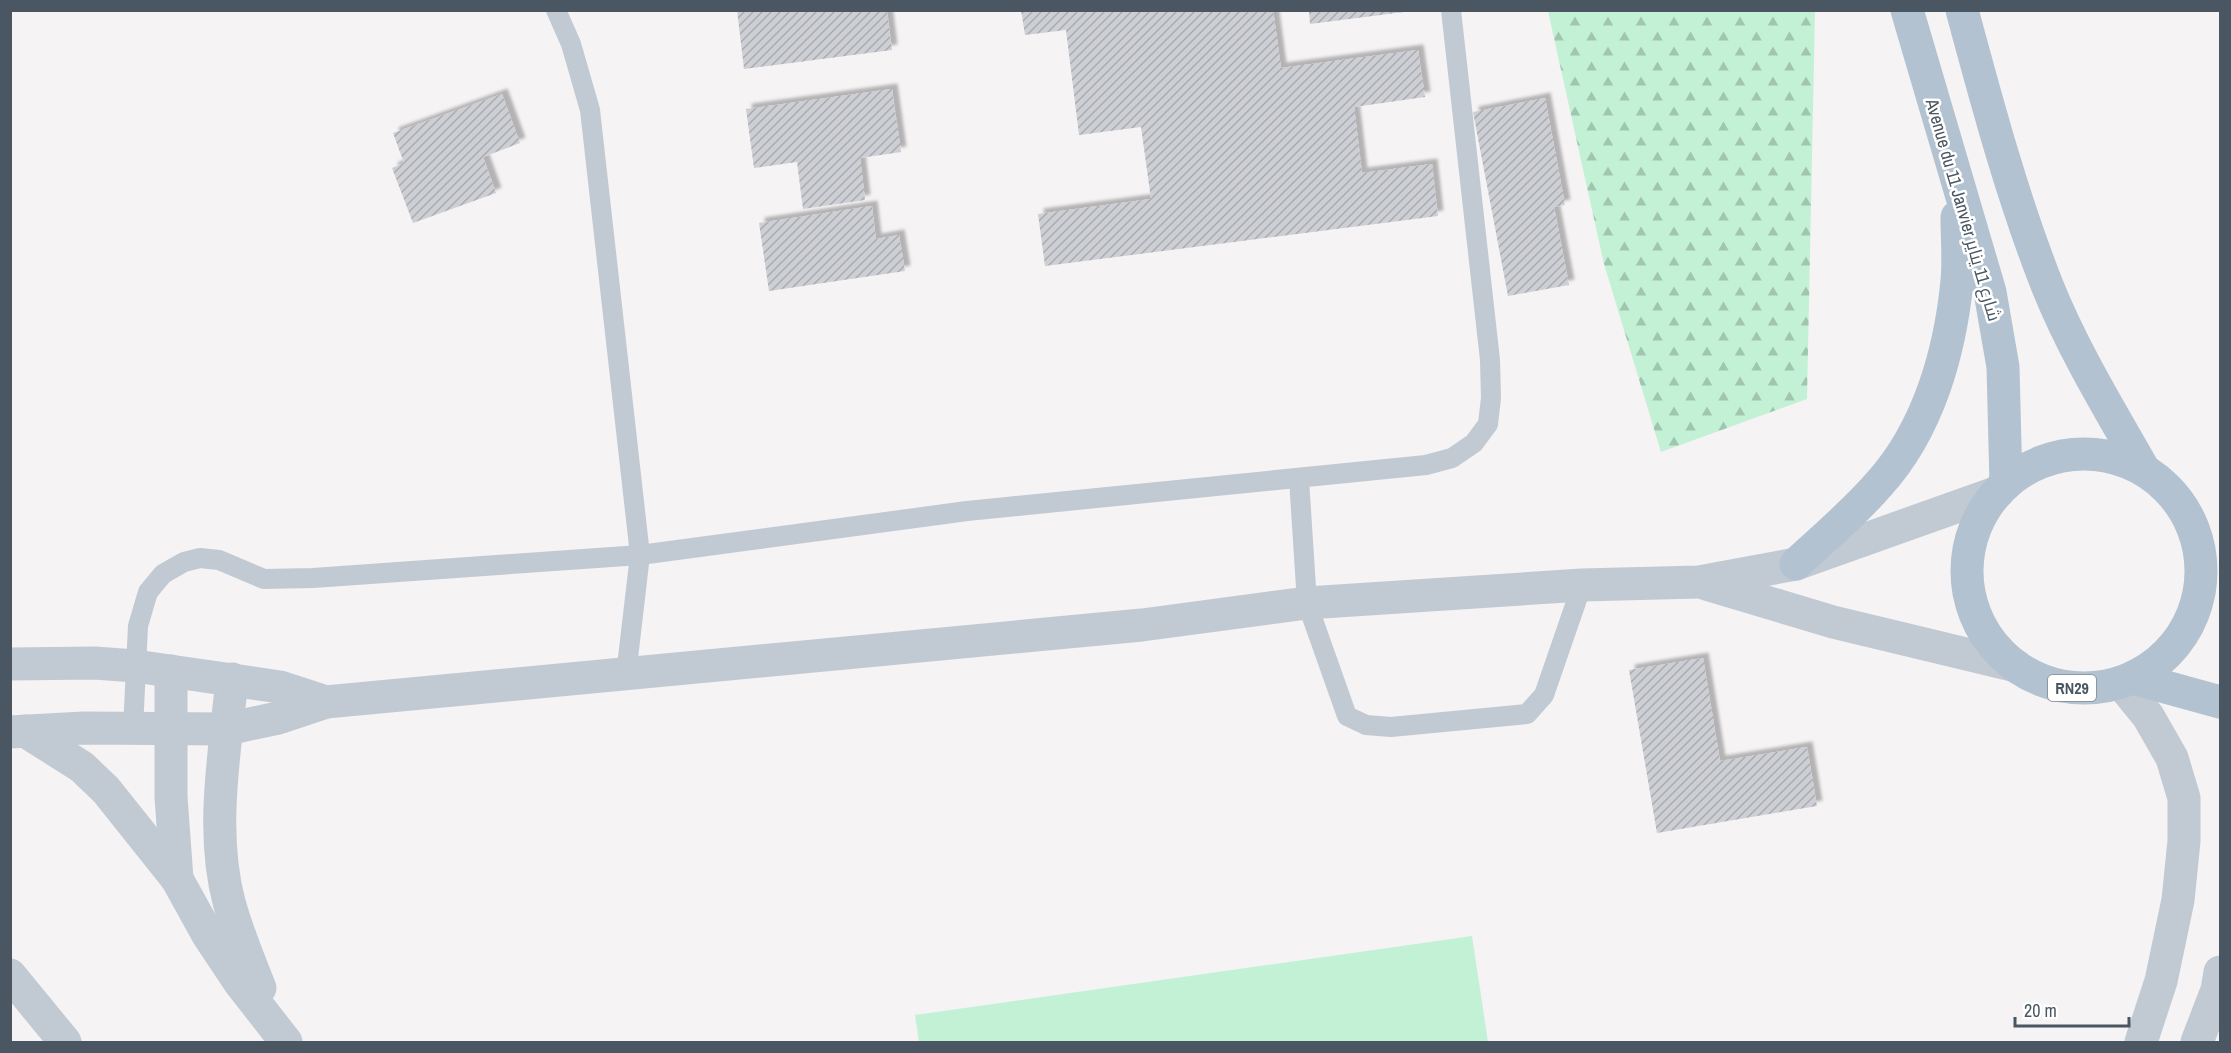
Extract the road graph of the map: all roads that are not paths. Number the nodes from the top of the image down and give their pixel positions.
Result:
1 (556, 10) edge
2 (1450, 10) edge
3 (1907, 10) edge
4 (1962, 10) edge
5 (1956, 176) junction
6 (2144, 471) junction
7 (1299, 479) junction
8 (2002, 488) junction
9 (640, 555) junction
10 (2200, 555) junction
11 (1796, 564) junction
12 (1699, 582) junction
13 (2220, 584) edge
14 (1582, 585) junction
15 (1307, 603) junction
16 (10, 664) edge
17 (135, 666) junction
18 (2016, 666) junction
19 (171, 671) junction
20 (626, 675) junction
21 (231, 679) junction
22 (2127, 681) junction
23 (326, 702) junction
24 (2220, 702) edge
25 (170, 728) junction
26 (133, 729) junction
27 (227, 729) junction
28 (18, 732) edge
29 (177, 879) junction
30 (2220, 972) edge
31 (10, 975) edge
32 (281, 1036) edge
33 (65, 1042) edge
34 (2141, 1042) edge
35 (2198, 1042) edge

1 - 9 lane
2 - 7 lane
3 - 5 main road, Avenue du 11 Janvier شارع 11 يناير
4 - 6 main road, RN29
5 - 8 main road, Avenue du 11 Janvier شارع 11 يناير
5 - 11 main road
6 - 8 main road, RN29
6 - 10 main road, RN29
7 - 9 lane
7 - 15 lane
8 - 11 street
8 - 18 main road, RN29
9 - 17 lane
9 - 20 lane
10 - 13 main road, RN29
10 - 22 main road, RN29
11 - 12 street
12 - 14 street
12 - 18 street
14 - 15 street
14 - 15 lane
15 - 20 street
16 - 17 street
17 - 19 street
17 - 26 lane
18 - 22 main road, RN29
19 - 21 street
19 - 25 street
20 - 23 street
21 - 23 street
21 - 27 street
22 - 24 main road, RN29
22 - 34 street
23 - 27 street
25 - 26 street
25 - 27 street
25 - 29 street
26 - 28 street
27 - 32 street
28 - 29 street
29 - 32 street
30 - 35 street
31 - 33 street

